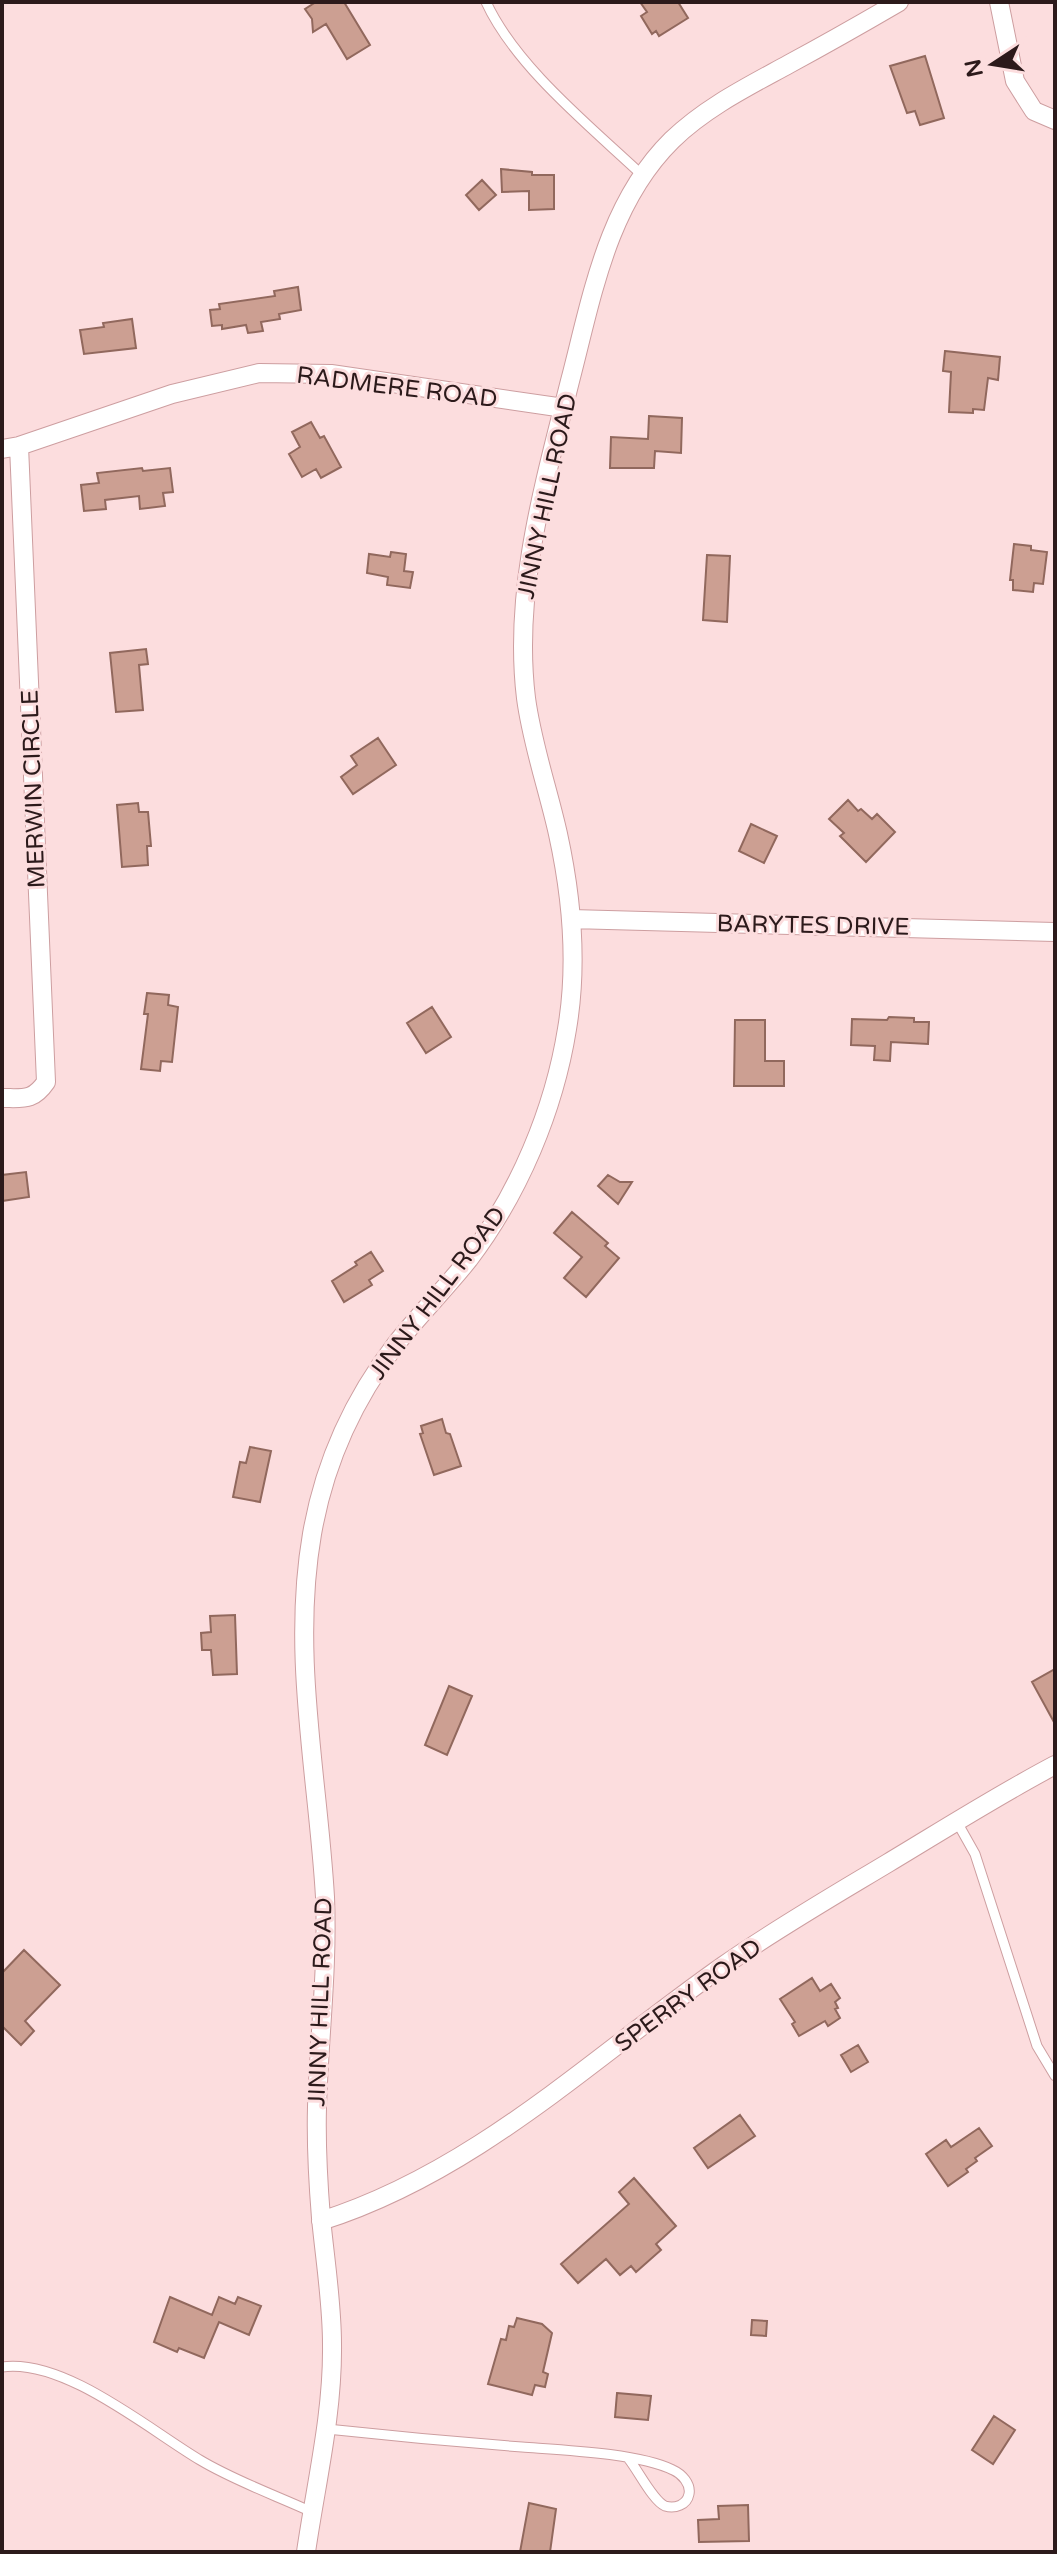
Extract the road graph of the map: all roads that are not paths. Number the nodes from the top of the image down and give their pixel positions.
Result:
1 (486, 2) edge
2 (899, 2) edge
3 (999, 2) edge
4 (1055, 120) edge
5 (642, 175) junction
6 (564, 408) junction
7 (10, 448) edge
8 (571, 919) junction
9 (1055, 932) edge
10 (2, 1098) edge
11 (1055, 1765) edge
12 (957, 1822) junction
13 (1055, 2076) edge
14 (321, 2221) junction
15 (2, 2367) edge
16 (327, 2429) junction
17 (628, 2458) junction
18 (312, 2512) junction
19 (306, 2552) edge

1 - 5 lane
2 - 5 street, JINNY HILL ROAD
3 - 4 street
5 - 6 street, JINNY HILL ROAD
6 - 7 street, RADMERE ROAD
6 - 8 street, JINNY HILL ROAD
7 - 10 street, MERWIN CIRCLE
8 - 9 street, BARYTES DRIVE
8 - 14 street, JINNY HILL ROAD
11 - 12 street, SPERRY ROAD
12 - 13 lane
12 - 14 street, SPERRY ROAD
14 - 16 street, JINNY HILL ROAD
15 - 18 lane
16 - 17 lane
16 - 18 street, JINNY HILL ROAD
17 - 17 lane
18 - 19 street, JINNY HILL ROAD

